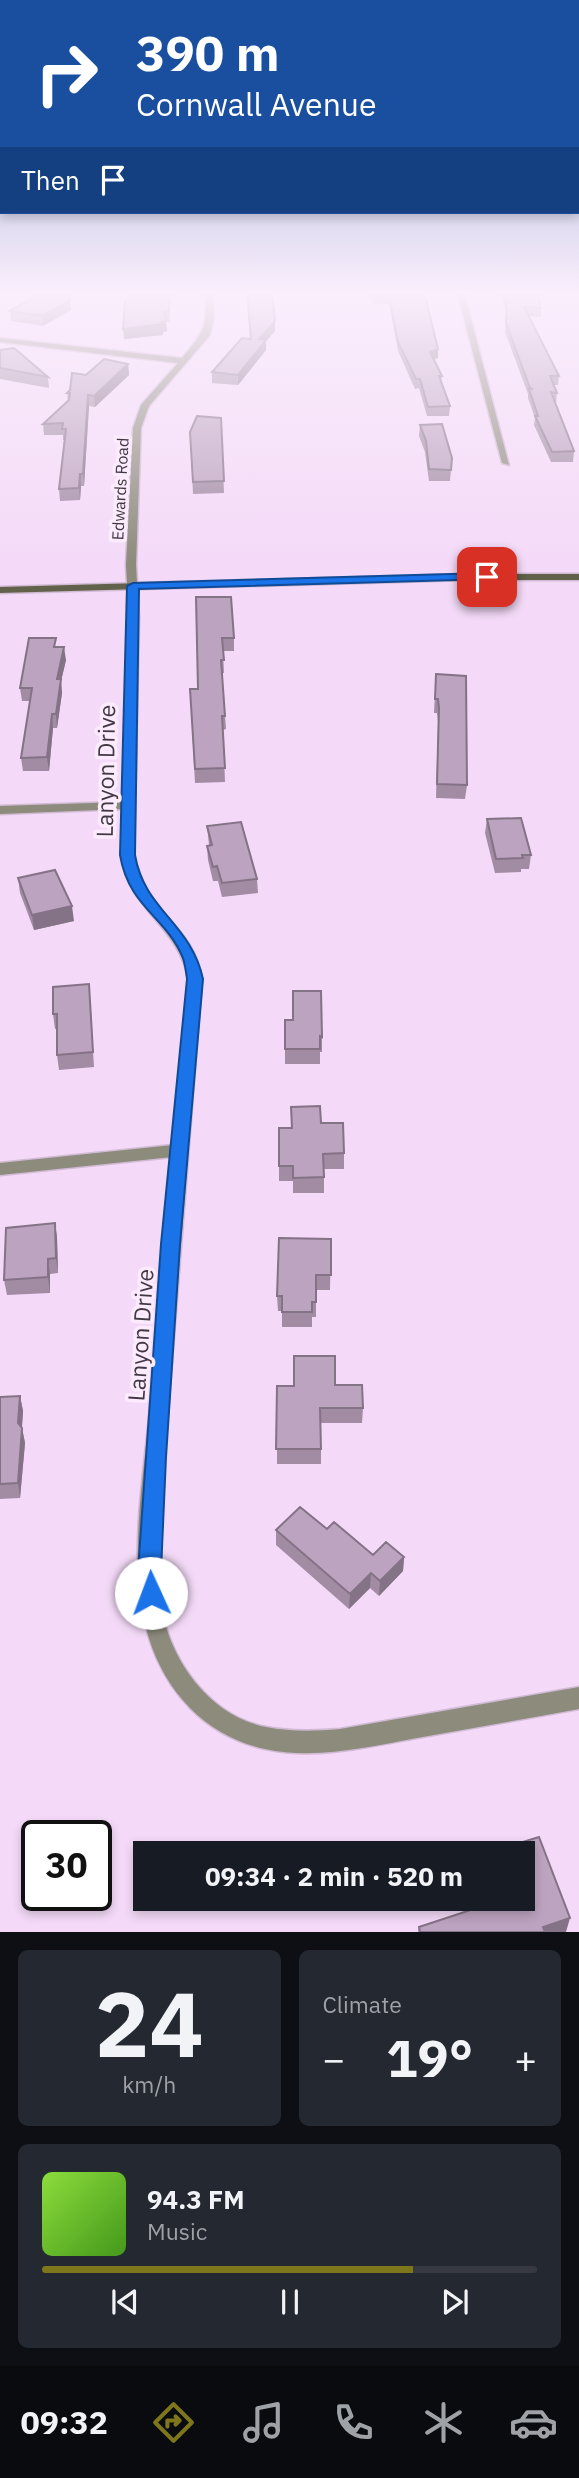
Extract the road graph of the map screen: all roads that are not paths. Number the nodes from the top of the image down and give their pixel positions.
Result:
1 (166, 382) edge
2 (484, 382) edge
3 (506, 463) dead end
4 (579, 578) edge
5 (133, 586) junction
6 (0, 590) edge
7 (129, 805) junction
8 (0, 810) edge
9 (179, 1150) junction
10 (0, 1169) edge
11 (579, 1698) edge

1 - 5 street, Edwards Road
2 - 3 street
4 - 5 street
5 - 6 street
5 - 7 street, Lanyon Drive
7 - 8 street
7 - 9 street, Lanyon Drive
9 - 10 street
9 - 11 street, Lanyon Drive

